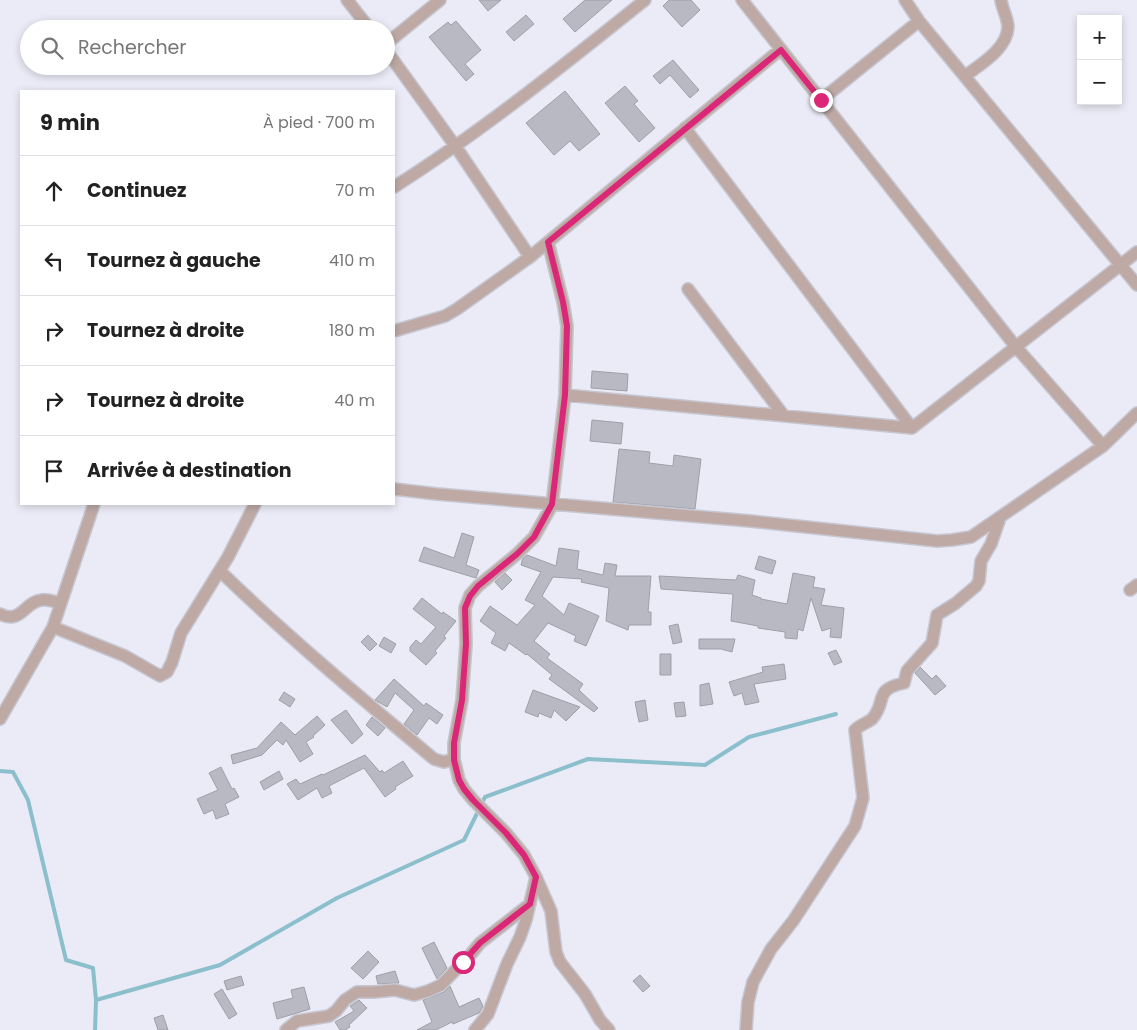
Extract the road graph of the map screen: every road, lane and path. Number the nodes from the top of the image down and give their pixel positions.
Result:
1 (348, 0) edge
2 (440, 0) edge
3 (645, 0) edge
4 (742, 0) edge
5 (904, 0) edge
6 (1001, 0) edge
7 (363, 20) edge
8 (920, 21) junction
9 (395, 37) edge
10 (781, 50) junction
11 (395, 62) edge
12 (965, 76) junction
13 (821, 100) junction
14 (685, 128) junction
15 (456, 147) junction
16 (395, 186) edge
17 (548, 242) junction
18 (1137, 252) edge
19 (530, 256) junction
20 (1120, 266) junction
21 (1137, 285) edge
22 (688, 289) dead end
23 (395, 331) edge
24 (1016, 347) junction
25 (565, 395) junction
26 (1137, 413) edge
27 (784, 416) junction
28 (912, 428) junction
29 (1103, 446) junction
30 (395, 489) edge
31 (552, 504) junction
32 (94, 505) edge
33 (254, 505) edge
34 (1000, 518) junction
35 (220, 571) junction
36 (61, 602) junction
37 (0, 614) edge
38 (53, 627) junction
39 (0, 719) edge
40 (454, 760) junction
41 (536, 877) junction
42 (530, 904) junction
43 (296, 1026) edge
44 (607, 1029) edge
45 (286, 1030) edge
46 (475, 1030) edge
47 (746, 1030) edge

1 - 7 street
2 - 9 street
3 - 15 street
4 - 10 street
5 - 8 street
6 - 12 street
8 - 12 street
8 - 13 street
10 - 13 street
10 - 14 street
11 - 15 street
12 - 20 street
13 - 24 street
14 - 17 street
14 - 28 street
15 - 16 street
15 - 19 street
17 - 19 street
17 - 25 street
18 - 20 street
19 - 23 street
20 - 21 street
20 - 24 street
22 - 27 street
24 - 28 street
24 - 29 street
25 - 27 street
25 - 31 street
26 - 29 street
27 - 28 street
29 - 34 street
30 - 31 street
31 - 34 street
31 - 40 street
32 - 36 street
33 - 35 street
34 - 47 street
35 - 38 street
35 - 40 street
36 - 37 street
36 - 38 street
38 - 39 street
40 - 41 street
41 - 42 street
41 - 44 street
42 - 43 street
42 - 46 street
43 - 45 street

